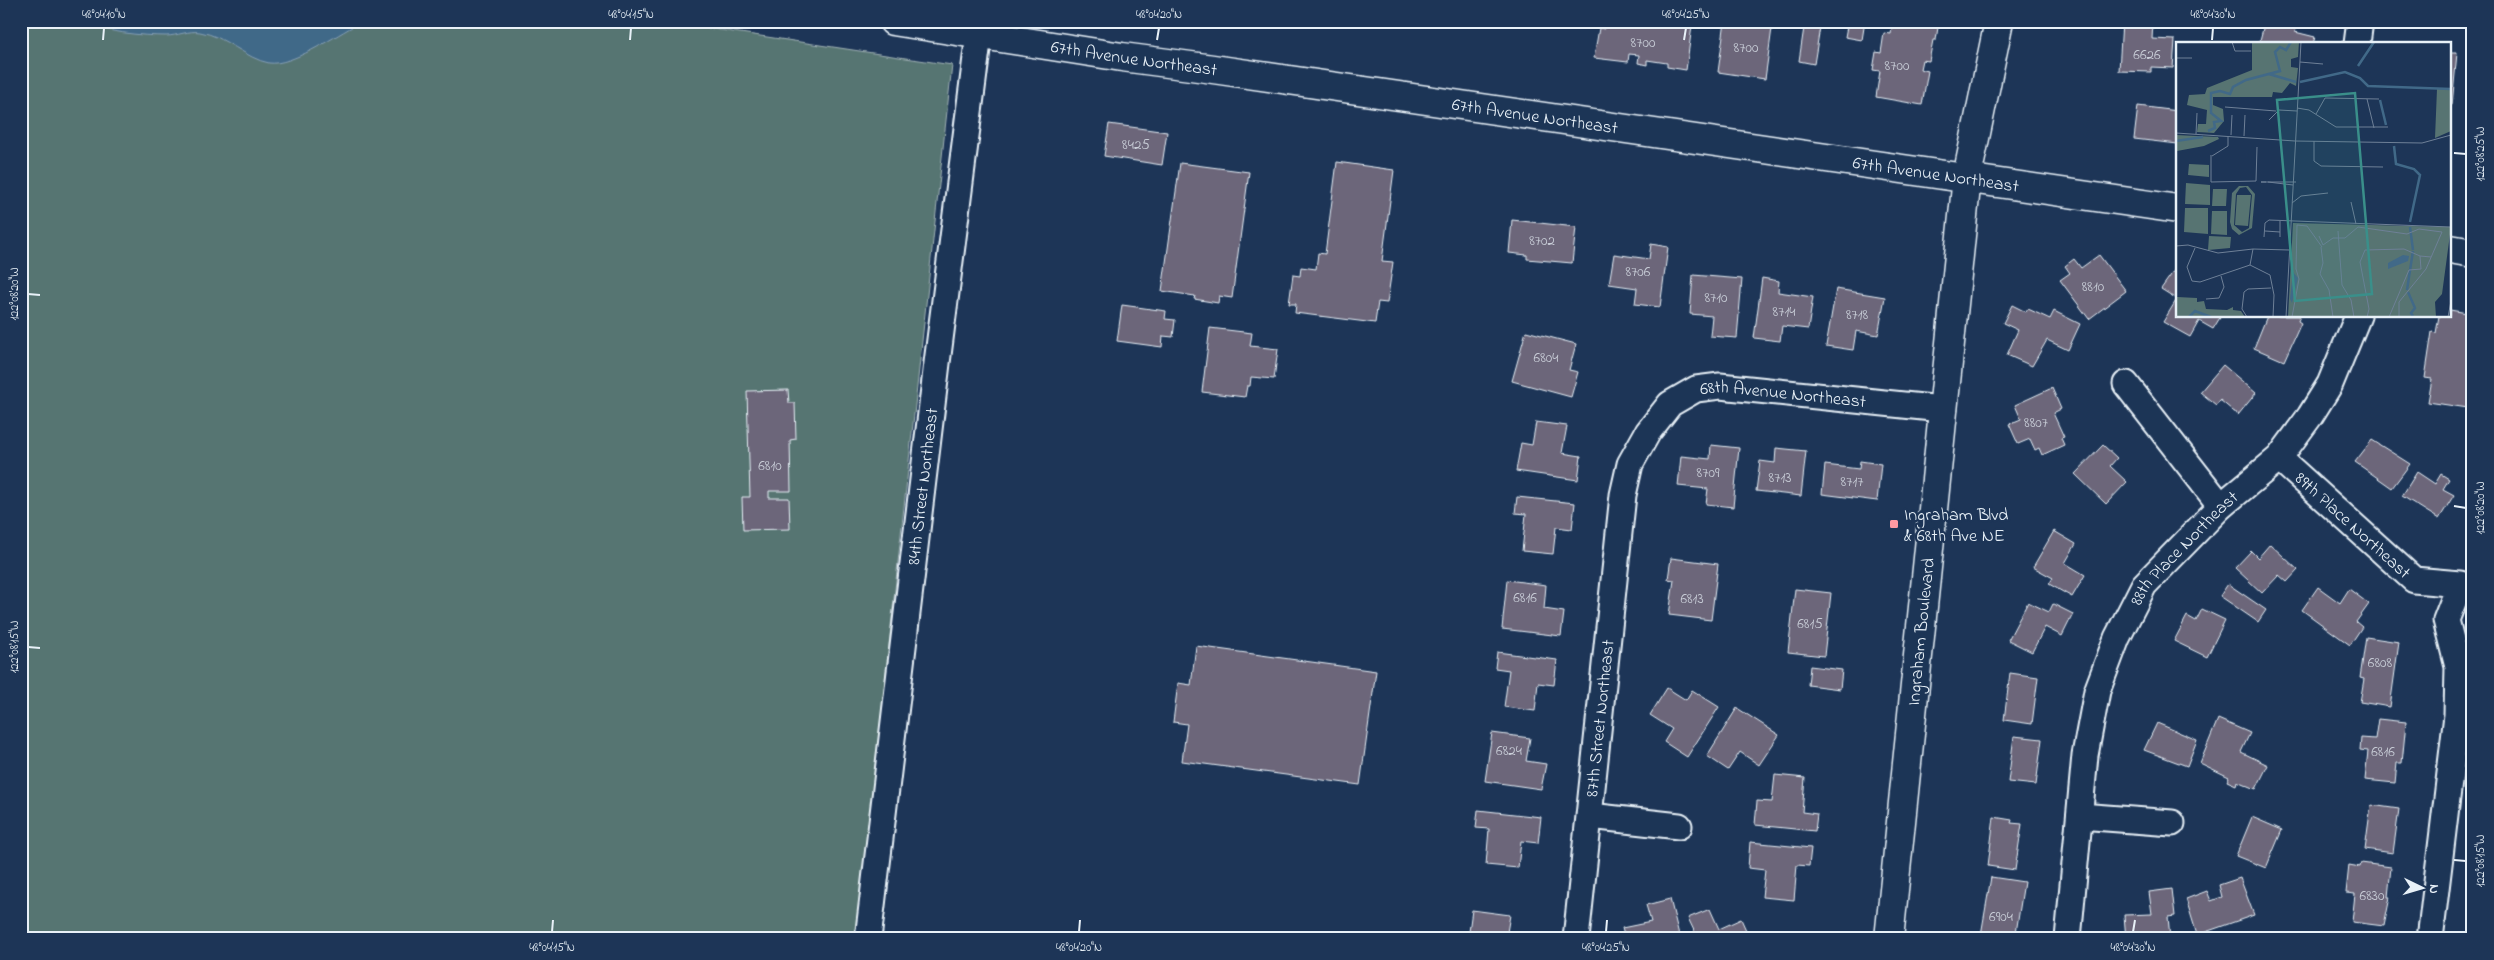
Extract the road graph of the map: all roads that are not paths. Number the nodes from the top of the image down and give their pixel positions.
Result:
1 (893, 21) edge
2 (1998, 21) edge
3 (2360, 21) edge
4 (979, 34) junction
5 (2357, 42) edge
6 (1967, 177) junction
7 (2176, 209) edge
8 (2452, 250) edge
9 (2473, 252) edge
10 (2357, 318) edge
11 (2126, 384) dead end
12 (1942, 409) junction
13 (2279, 458) junction
14 (1623, 496) joint
15 (2221, 506) junction
16 (1590, 816) junction
17 (2080, 816) junction
18 (2172, 822) dead end
19 (1679, 826) dead end
20 (868, 939) edge
21 (1576, 939) edge
22 (1889, 939) edge
23 (2068, 939) edge
24 (2430, 939) edge

1 - 4 main road, 67th Avenue Northeast
2 - 6 main road, Ingraham Boulevard
3 - 5 street
4 - 6 main road, 67th Avenue Northeast
4 - 20 street, 84th Street Northeast
6 - 7 main road, 67th Avenue Northeast
6 - 12 main road, Ingraham Boulevard
8 - 9 main road
10 - 13 street, 88th Place Northeast
11 - 15 street
12 - 14 street, 68th Avenue Northeast
12 - 22 main road, Ingraham Boulevard
13 - 15 street, 88th Place Northeast
13 - 24 street, 89th Place Northeast
14 - 16 street, 87th Street Northeast
15 - 17 street, 88th Place Northeast
16 - 19 street
16 - 21 street, 87th Street Northeast
17 - 18 street
17 - 23 street, 88th Place Northeast

